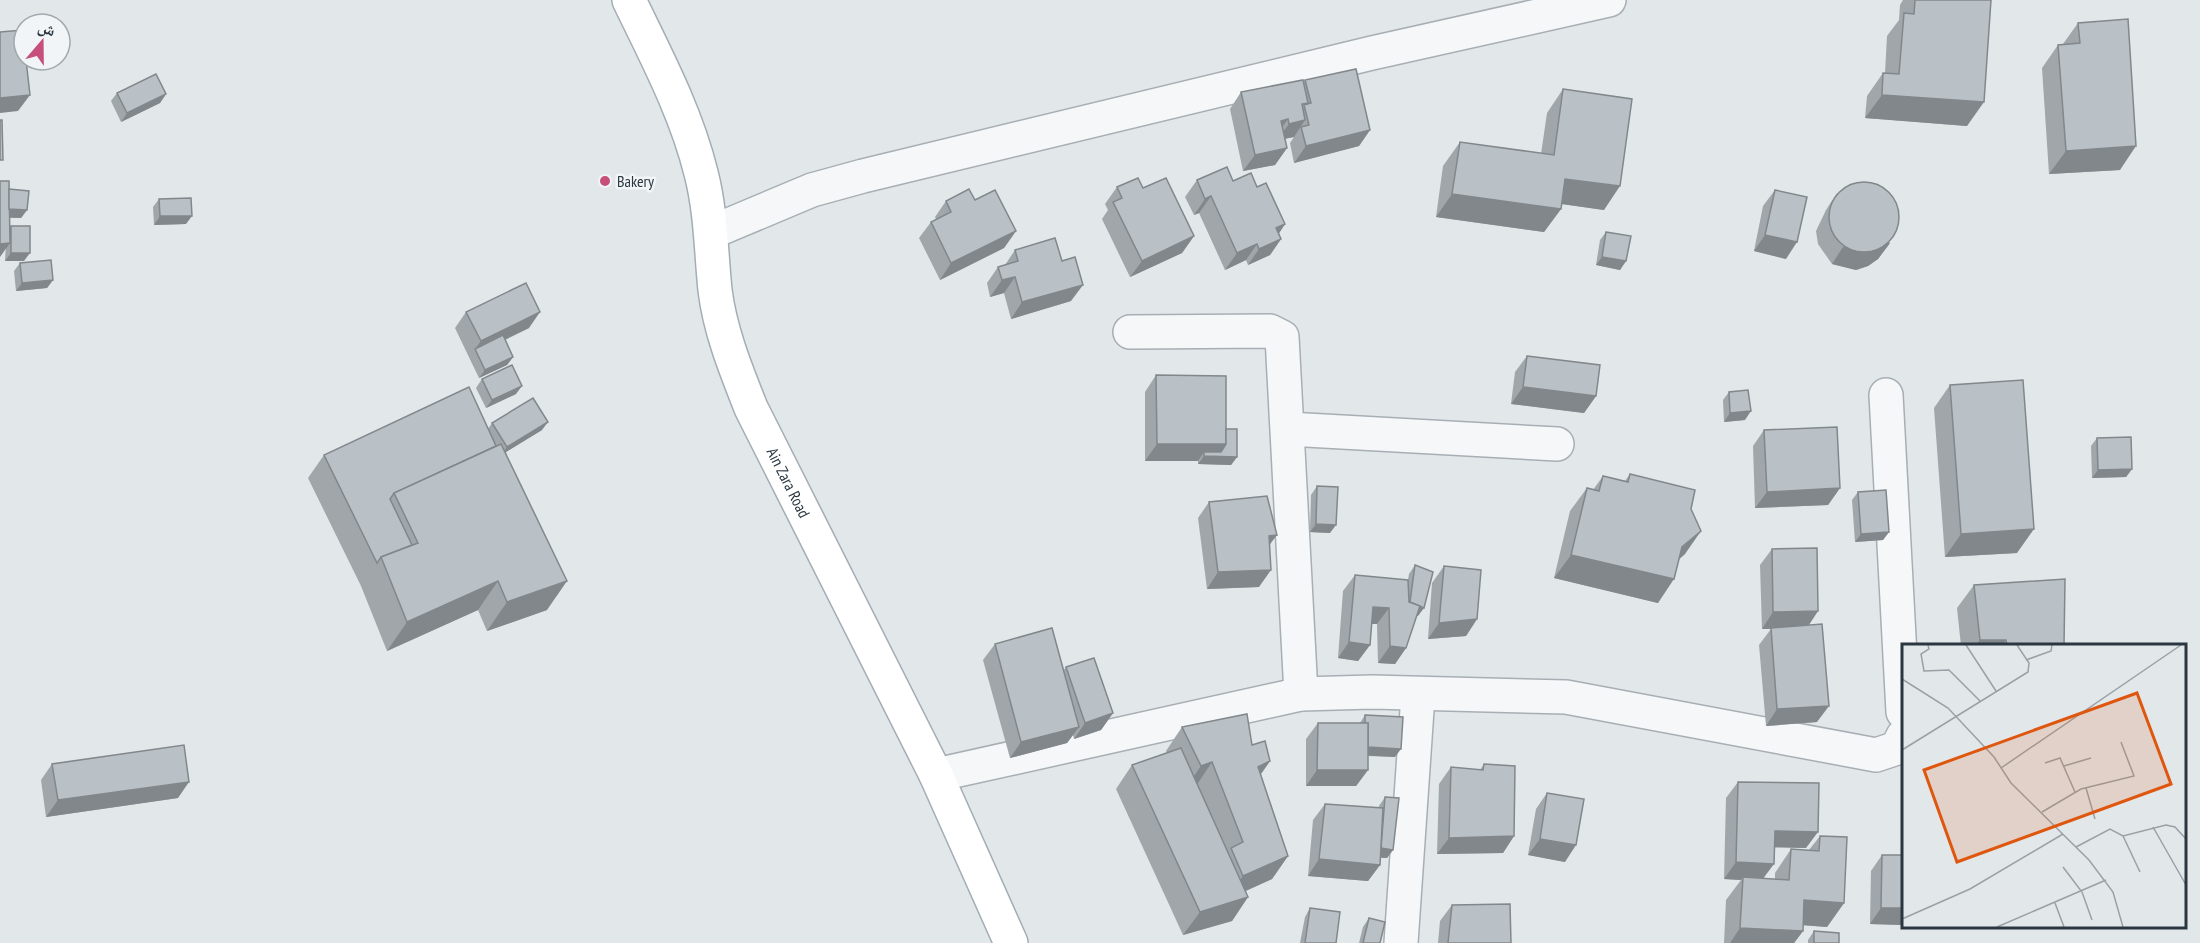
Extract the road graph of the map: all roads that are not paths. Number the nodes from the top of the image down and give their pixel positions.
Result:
1 (629, 0) edge
2 (1609, 0) edge
3 (712, 232) junction
4 (1130, 332) dead end
5 (1886, 395) dead end
6 (1288, 429) junction
7 (1557, 444) dead end
8 (1902, 693) edge
9 (1301, 694) junction
10 (1418, 695) junction
11 (1902, 738) edge
12 (936, 775) junction
13 (1011, 943) edge
14 (1401, 943) edge

1 - 3 main road, Ain Zara Road
2 - 3 street
3 - 12 main road, Ain Zara Road
4 - 6 street
5 - 8 street
6 - 7 street
6 - 9 street
9 - 10 street
9 - 12 street
10 - 11 street
10 - 14 street
12 - 13 main road, Ain Zara Road

